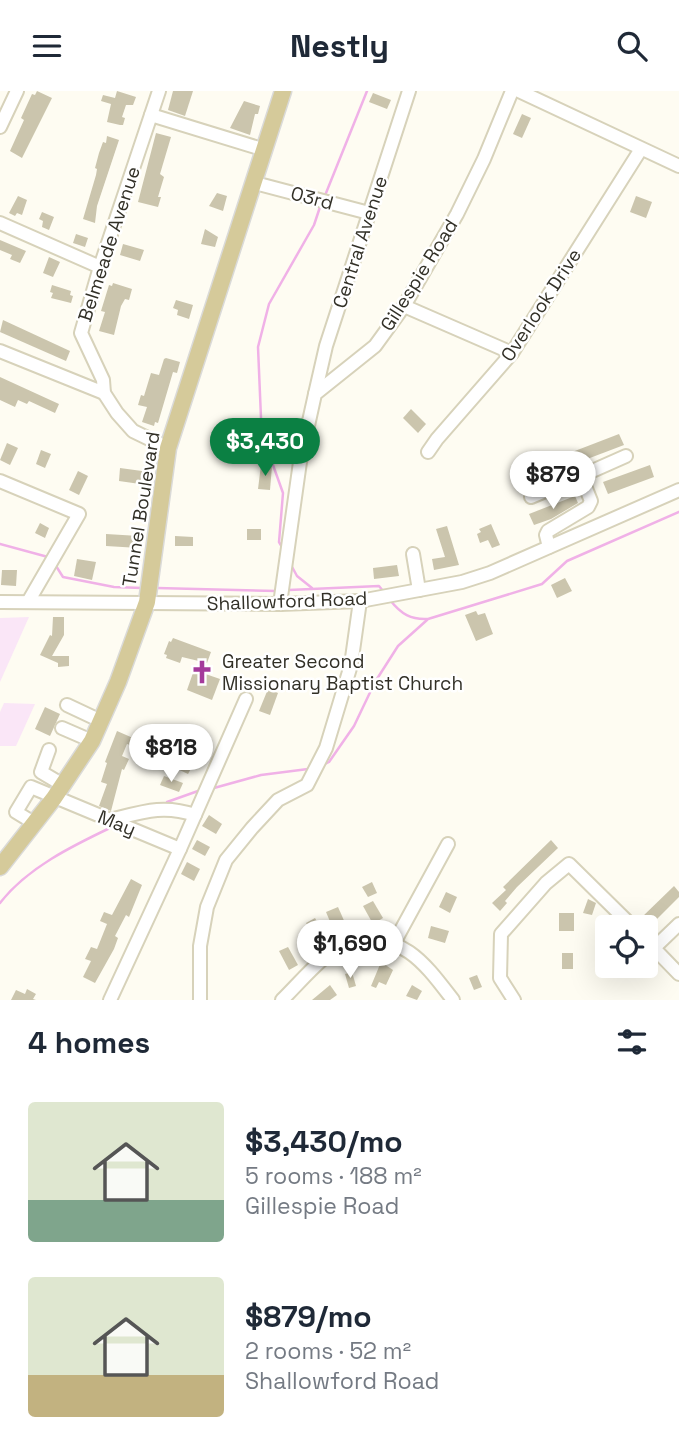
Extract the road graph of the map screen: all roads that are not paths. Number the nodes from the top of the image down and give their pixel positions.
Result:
1 (17, 91) edge
2 (159, 91) edge
3 (283, 91) edge
4 (409, 91) edge
5 (512, 91) edge
6 (519, 91) edge
7 (151, 115) junction
8 (0, 127) edge
9 (641, 149) junction
10 (265, 150) junction
11 (679, 166) edge
12 (255, 183) junction
13 (369, 213) junction
14 (0, 223) edge
15 (100, 267) junction
16 (404, 306) junction
17 (0, 351) edge
18 (512, 353) junction
19 (104, 393) junction
20 (315, 394) junction
21 (168, 448) junction
22 (428, 452) dead end
23 (626, 457) dead end
24 (581, 476) junction
25 (0, 481) edge
26 (679, 490) edge
27 (531, 497) dead end
28 (548, 547) junction
29 (413, 554) dead end
30 (419, 590) junction
31 (360, 601) junction
32 (0, 602) edge
33 (28, 602) junction
34 (147, 603) junction
35 (280, 604) junction
36 (246, 699) dead end
37 (67, 705) dead end
38 (101, 721) junction
39 (62, 728) dead end
40 (92, 741) junction
41 (49, 750) dead end
42 (58, 792) junction
43 (195, 815) junction
44 (110, 820) junction
45 (34, 823) junction
46 (448, 844) dead end
47 (180, 849) junction
48 (0, 867) edge
49 (621, 915) edge
50 (679, 924) edge
51 (658, 938) edge
52 (394, 943) junction
53 (658, 952) edge
54 (679, 974) edge
55 (110, 1000) edge
56 (200, 1000) edge
57 (282, 1000) edge
58 (453, 1000) edge
59 (514, 1000) edge

1 - 8 street
2 - 7 street, Belmeade Avenue
3 - 10 main road, Tunnel Boulevard
4 - 13 street, Central Avenue
5 - 16 street, Gillespie Road
6 - 9 street
7 - 10 street
7 - 15 street, Belmeade Avenue
9 - 11 street
9 - 18 street, Overlook Drive
10 - 12 main road, Tunnel Boulevard
12 - 13 street, O3rd
12 - 21 main road, Tunnel Boulevard
13 - 20 street, Central Avenue
14 - 15 street
15 - 19 street, Belmeade Avenue
16 - 18 street
16 - 20 street, Gillespie Road
17 - 19 street
18 - 22 street, Overlook Drive
19 - 21 street, Belmeade Avenue
20 - 35 street
21 - 34 main road, Tunnel Boulevard
23 - 24 street
24 - 27 street
24 - 28 street
25 - 33 street
26 - 28 street, Shallowford Road
28 - 30 street, Shallowford Road
29 - 30 street
30 - 31 street, Shallowford Road
31 - 35 street, Shallowford Road
31 - 56 street
32 - 33 street, Shallowford Road
33 - 34 street, Shallowford Road
34 - 35 street, Shallowford Road
34 - 38 main road, Tunnel Boulevard
36 - 43 street
37 - 38 street
38 - 40 main road, Tunnel Boulevard
39 - 40 street
40 - 42 main road, Tunnel Boulevard
41 - 42 street
42 - 44 street, May
42 - 45 main road, Tunnel Boulevard
42 - 45 street
43 - 44 street
43 - 47 street
44 - 47 street, May
45 - 48 main road, Tunnel Boulevard
46 - 52 street
47 - 55 street
49 - 59 street
50 - 51 street
52 - 57 street
52 - 58 street
53 - 54 street

